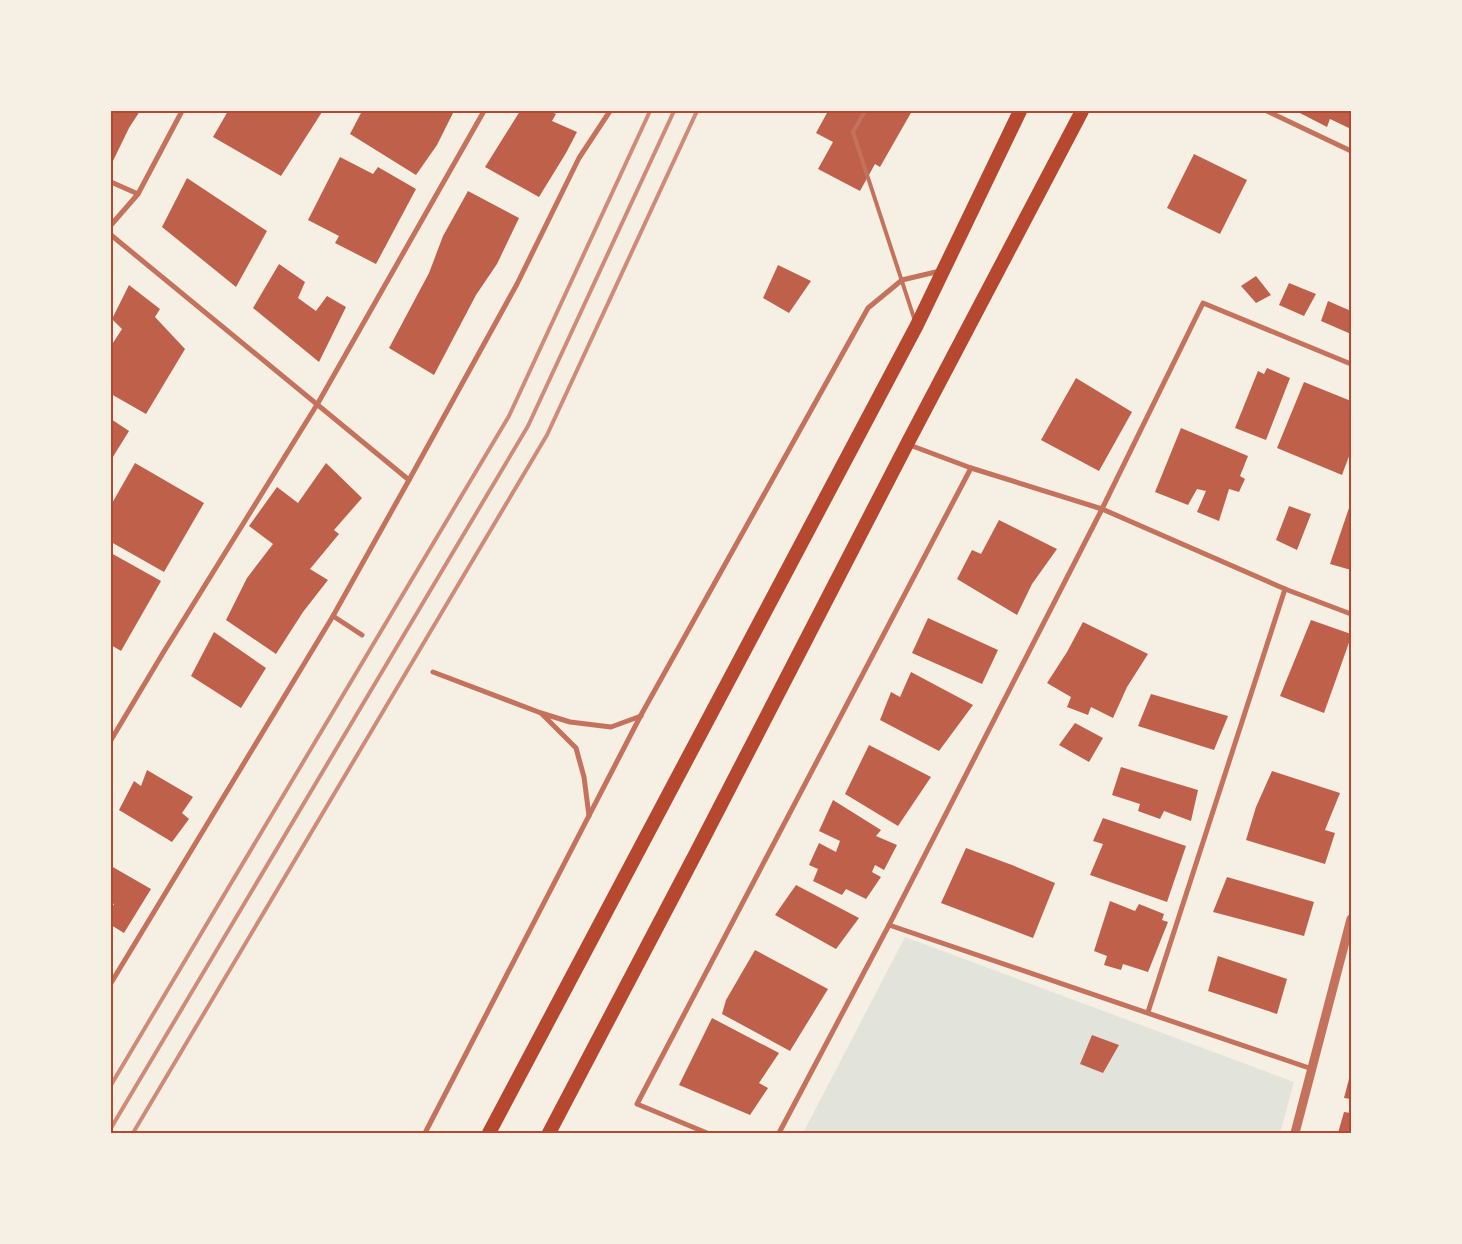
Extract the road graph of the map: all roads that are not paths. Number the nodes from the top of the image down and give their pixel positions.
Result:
1 (182, 111) edge
2 (484, 111) edge
3 (610, 111) edge
4 (865, 111) edge
5 (1020, 111) edge
6 (1082, 111) edge
7 (1267, 111) edge
8 (1351, 151) edge
9 (111, 182) edge
10 (138, 194) junction
11 (111, 225) edge
12 (111, 235) edge
13 (943, 271) junction
14 (902, 280) junction
15 (917, 325) junction
16 (1351, 364) edge
17 (318, 403) junction
18 (906, 444) junction
19 (971, 468) junction
20 (409, 480) junction
21 (1102, 509) junction
22 (1285, 589) junction
23 (1351, 614) edge
24 (333, 616) junction
25 (362, 634) dead end
26 (433, 672) dead end
27 (541, 713) junction
28 (641, 716) junction
29 (111, 740) edge
30 (589, 817) junction
31 (1351, 919) edge
32 (889, 925) junction
33 (111, 983) edge
34 (1148, 1012) junction
35 (1312, 1069) junction
36 (425, 1133) edge
37 (489, 1133) edge
38 (549, 1133) edge
39 (707, 1133) edge
40 (779, 1133) edge
41 (1295, 1133) edge

1 - 10 street
2 - 17 street
3 - 20 street
4 - 14 lane
5 - 13 highway
6 - 18 highway
7 - 8 street
9 - 10 street
10 - 11 street
12 - 17 street
13 - 14 street
13 - 15 highway
14 - 15 lane
14 - 28 street
15 - 37 highway
16 - 21 street
17 - 20 street
17 - 29 street
18 - 19 street
18 - 38 highway
19 - 21 street
19 - 39 street
20 - 24 street
21 - 22 street
21 - 32 street
22 - 23 street
22 - 34 street
24 - 25 street
24 - 33 street
26 - 27 street
27 - 28 street
27 - 30 street
28 - 30 street
30 - 36 street
31 - 35 street
32 - 34 street
32 - 40 street
34 - 35 street
35 - 41 street

